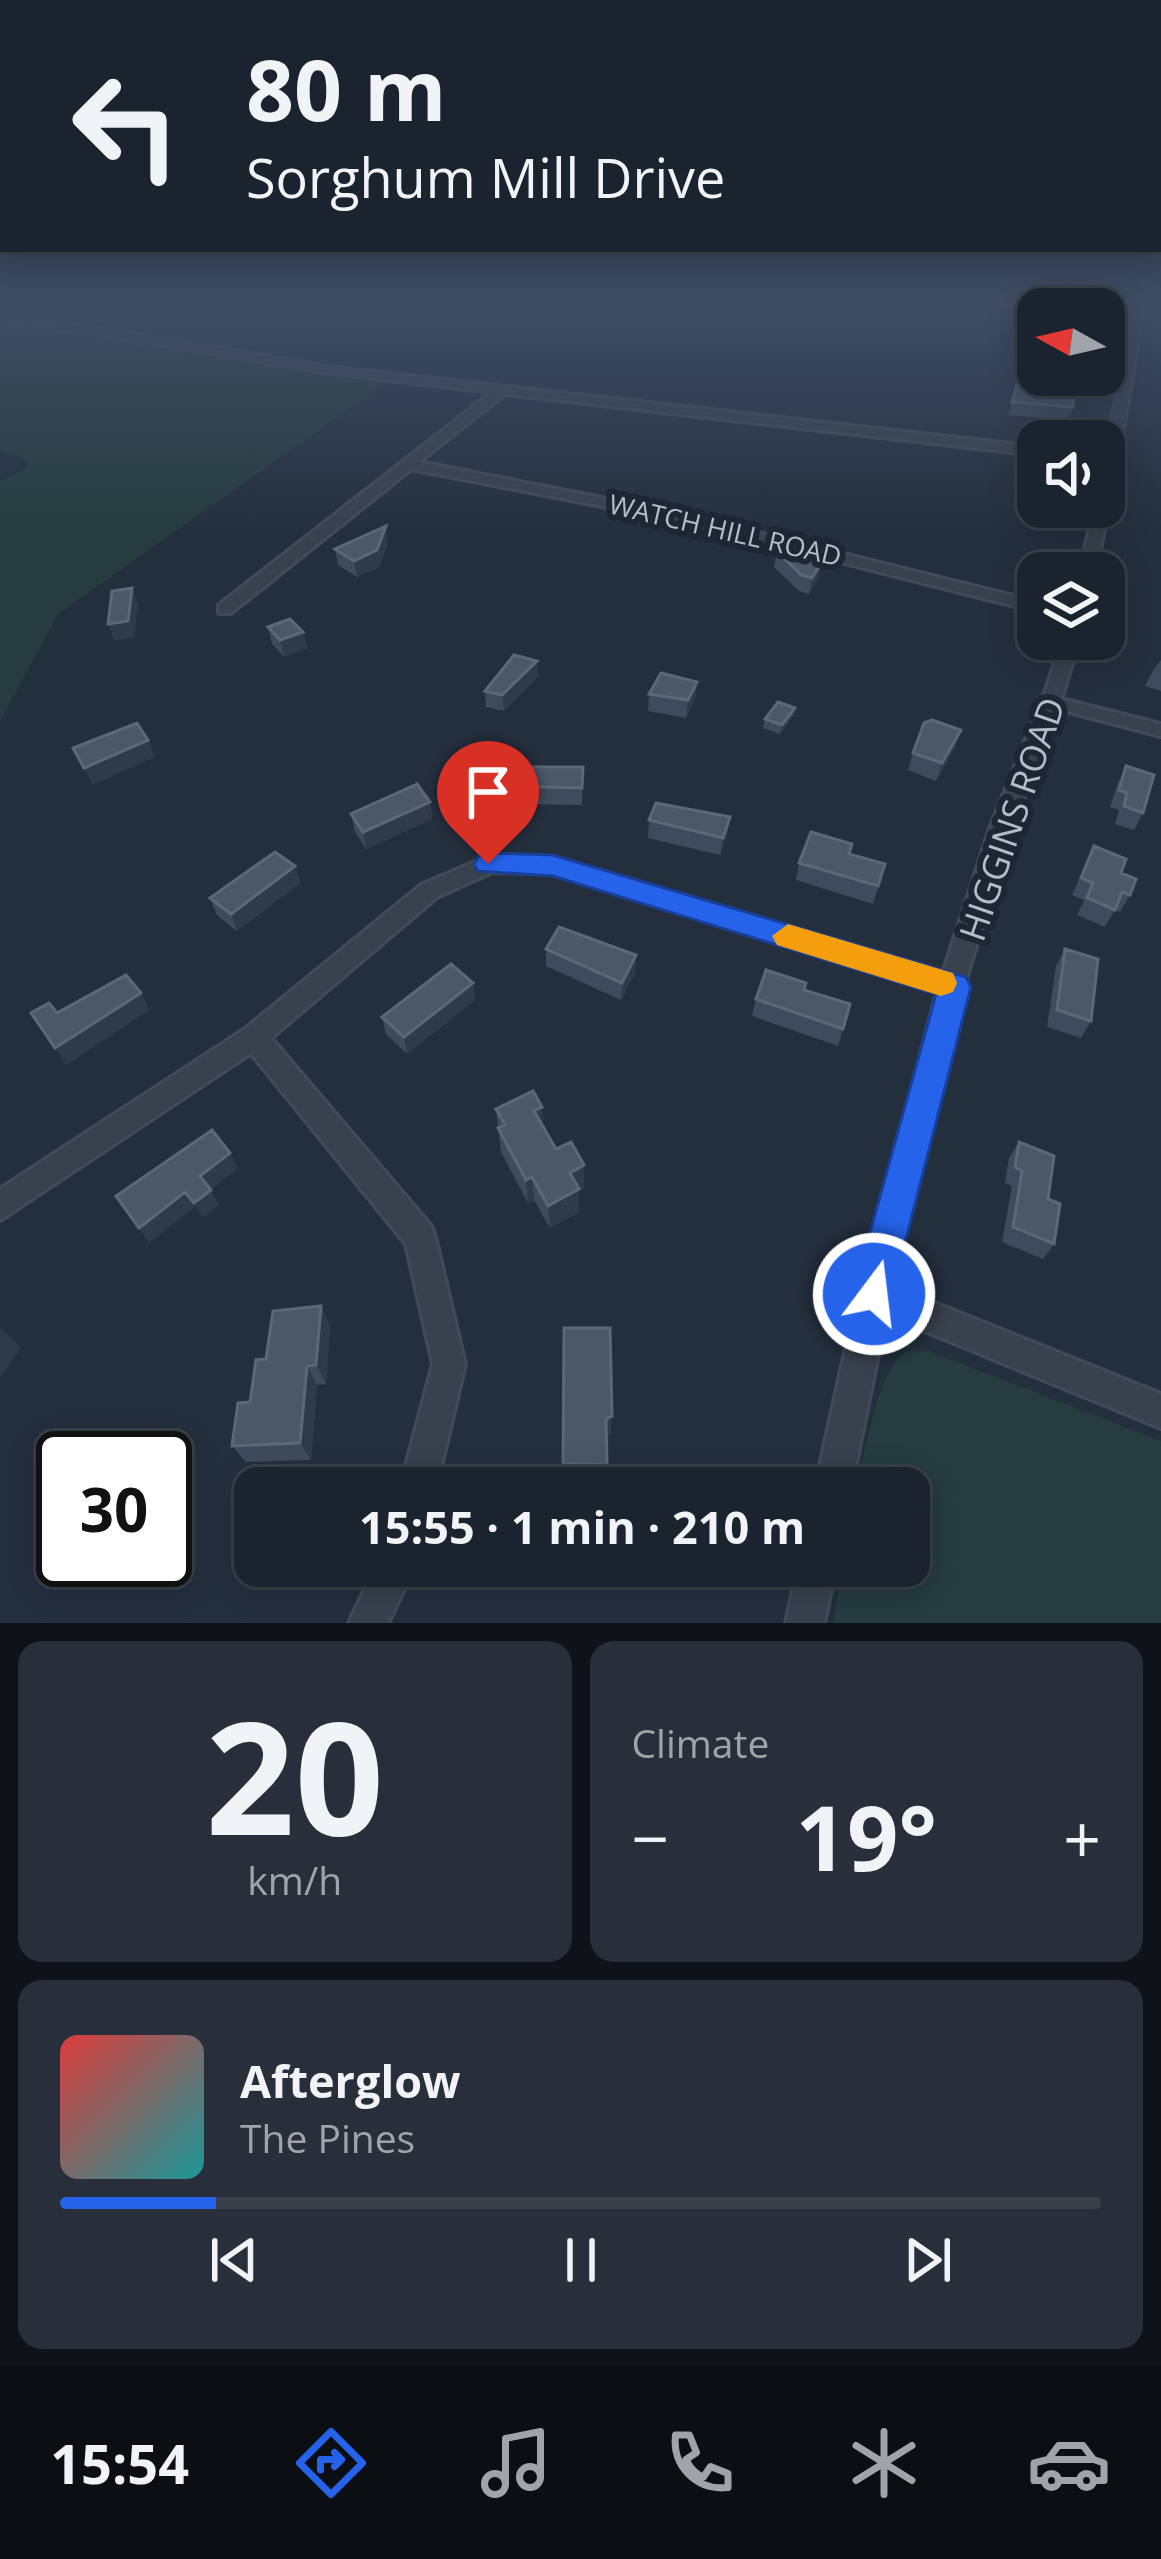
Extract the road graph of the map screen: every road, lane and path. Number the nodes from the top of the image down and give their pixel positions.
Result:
1 (455, 383) edge
2 (1123, 383) edge
3 (506, 388) junction
4 (1116, 420) edge
5 (1017, 449) edge
6 (411, 465) junction
7 (1017, 602) edge
8 (225, 609) dead end
9 (1066, 660) edge
10 (1055, 703) junction
11 (1161, 730) edge
12 (955, 987) junction
13 (254, 1037) junction
14 (0, 1206) edge
15 (874, 1294) junction
16 (1161, 1411) edge
17 (423, 1467) edge
18 (837, 1467) edge
19 (386, 1587) edge
20 (813, 1587) edge
21 (368, 1623) edge
22 (805, 1623) edge

1 - 3 street
2 - 4 street
3 - 5 street
3 - 6 street
6 - 7 street, WATCH HILL ROAD
6 - 8 street
9 - 10 street, HIGGINS ROAD
10 - 11 street
10 - 12 street, HIGGINS ROAD
12 - 13 street
12 - 15 street, HIGGINS ROAD
13 - 14 street
13 - 17 street
15 - 16 street
15 - 18 street, HIGGINS ROAD
19 - 21 street
20 - 22 street

